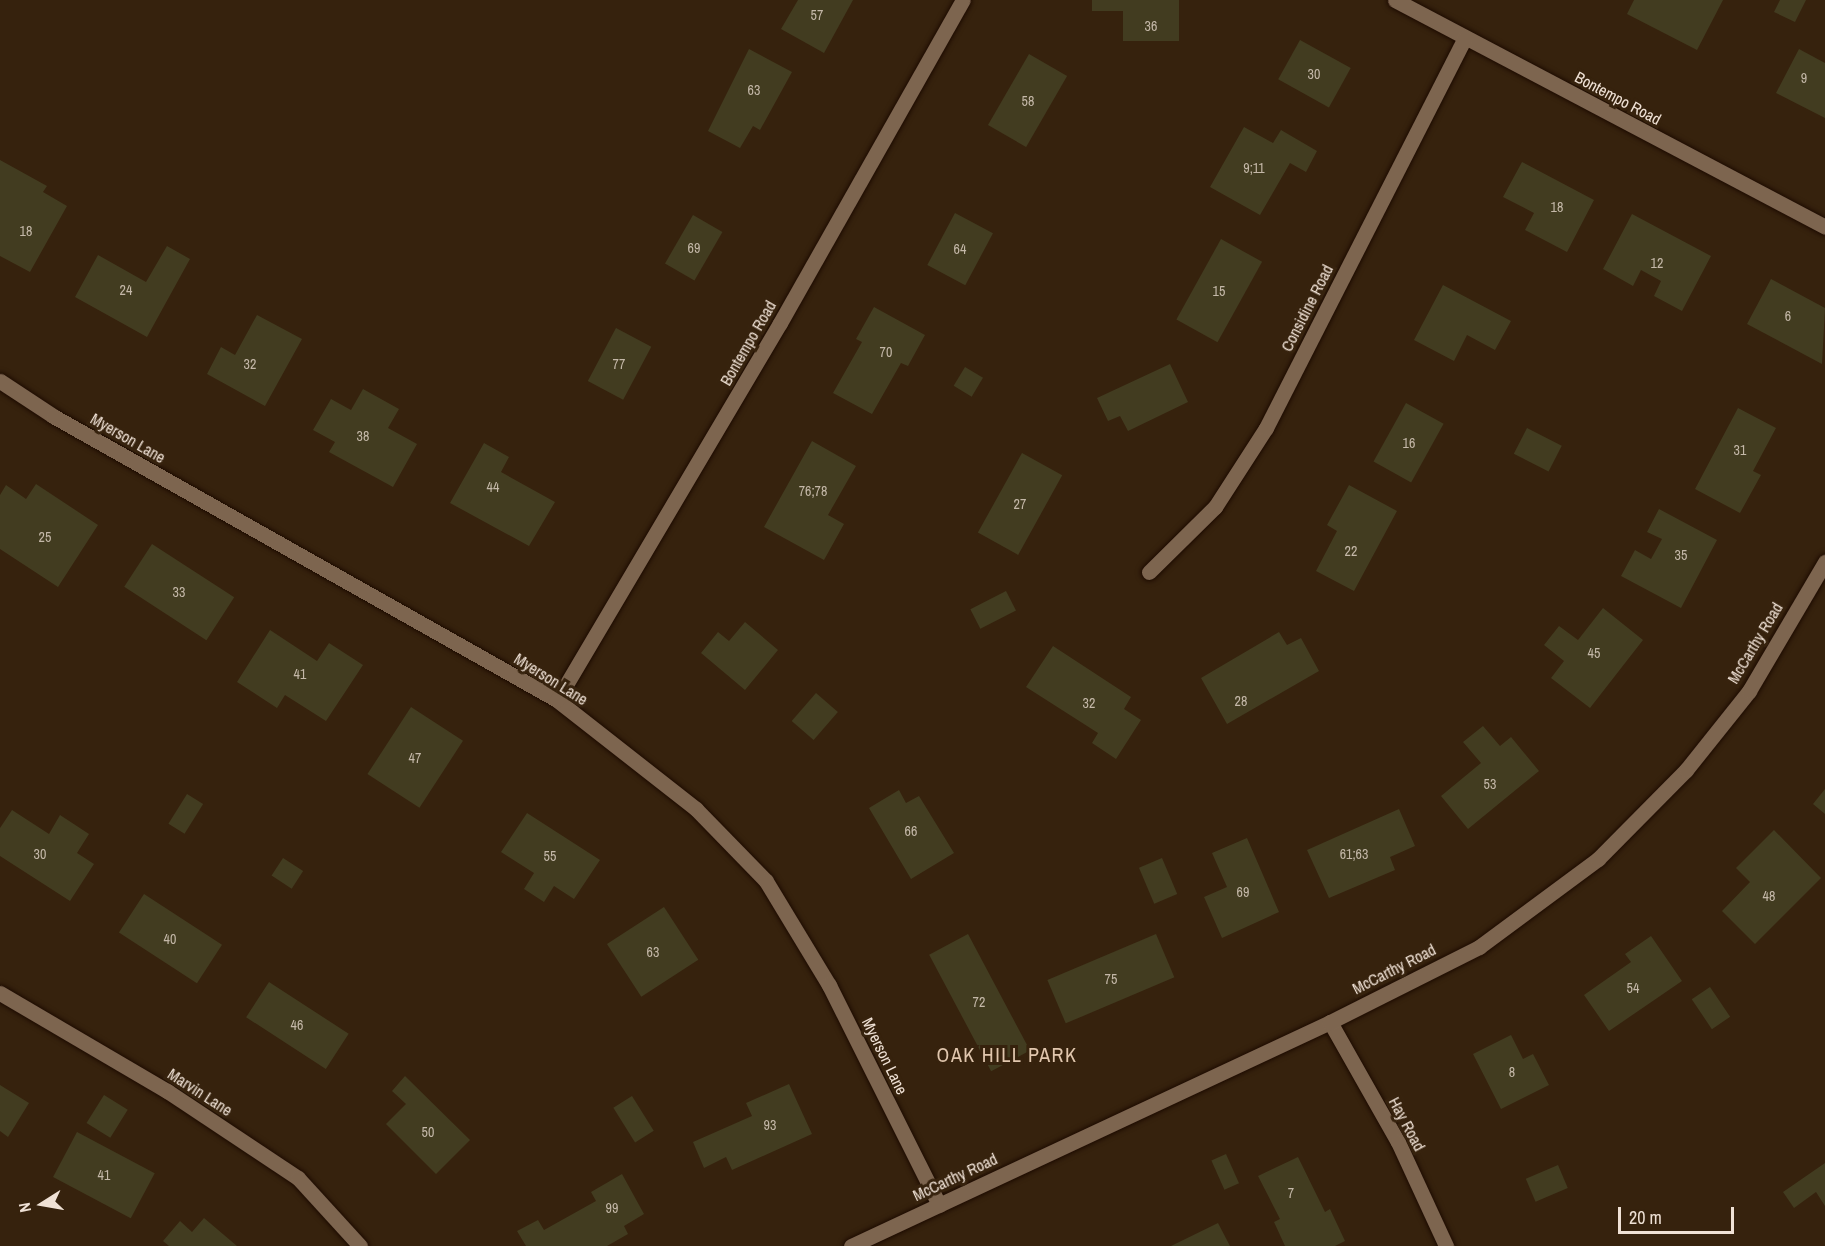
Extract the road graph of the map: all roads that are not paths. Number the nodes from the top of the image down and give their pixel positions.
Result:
1 (963, 0) edge
2 (1395, 0) edge
3 (1465, 38) junction
4 (1825, 226) edge
5 (0, 381) edge
6 (1825, 562) edge
7 (1149, 572) dead end
8 (557, 700) junction
9 (0, 993) edge
10 (1330, 1022) junction
11 (939, 1205) junction
12 (360, 1246) edge
13 (851, 1246) edge
14 (1446, 1246) edge

1 - 8 street, Bontempo Road
2 - 3 street, Bontempo Road
3 - 4 street, Bontempo Road
3 - 7 street, Considine Road
5 - 8 street, Myerson Lane
6 - 10 street, McCarthy Road
8 - 11 street, Myerson Lane
9 - 12 street, Marvin Lane
10 - 11 street, McCarthy Road
10 - 14 street, Hay Road
11 - 13 street, McCarthy Road

